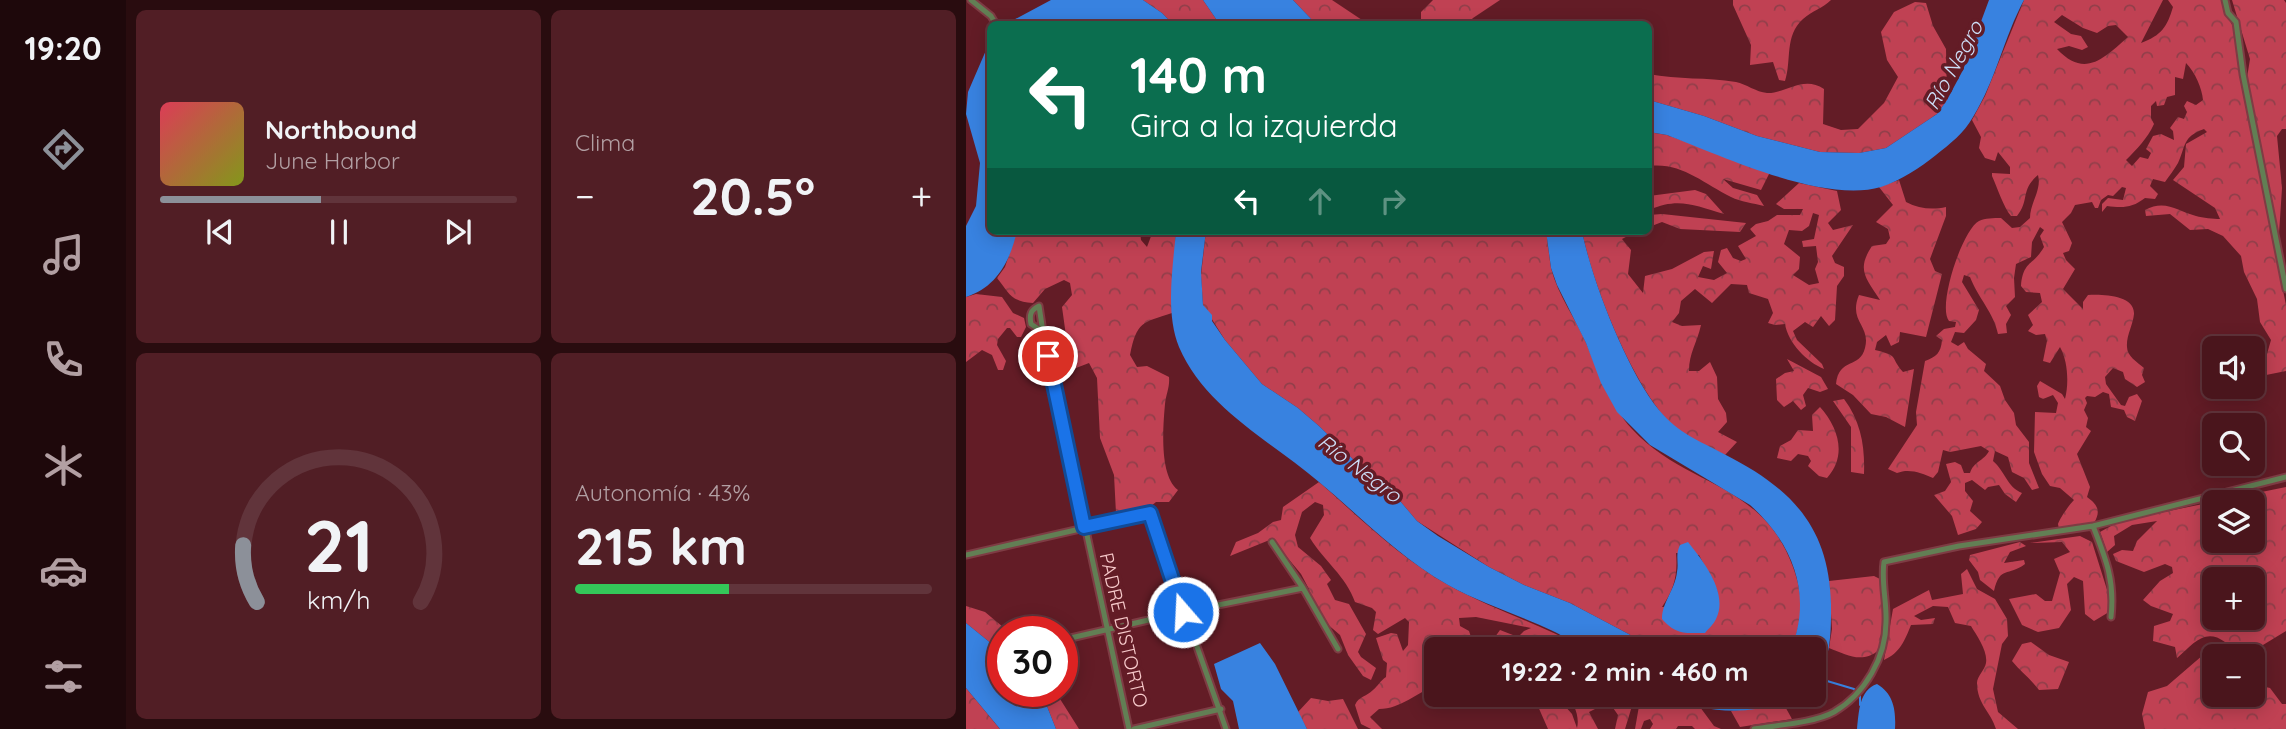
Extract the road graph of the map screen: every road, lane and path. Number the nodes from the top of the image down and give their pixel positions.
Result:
1 (971, 0) edge
2 (2225, 0) edge
3 (994, 21) dead end
4 (2286, 289) edge
5 (1043, 332) dead end
6 (2286, 477) edge
7 (2093, 526) junction
8 (1084, 527) junction
9 (1272, 542) dead end
10 (966, 555) edge
11 (1303, 588) junction
12 (1183, 612) junction
13 (2111, 617) dead end
14 (1109, 630) junction
15 (1078, 637) edge
16 (1338, 649) dead end
17 (1221, 709) junction
18 (1132, 729) edge
19 (1226, 729) edge
20 (1754, 729) edge

1 - 3 street
2 - 4 street
5 - 8 street, PADRE DISTORTO
6 - 7 street
7 - 13 street
7 - 20 street
8 - 10 street
8 - 12 street
8 - 14 street, PADRE DISTORTO
9 - 11 street
11 - 12 street
11 - 16 street
12 - 14 street
12 - 17 street
14 - 15 street
14 - 18 street, PADRE DISTORTO
17 - 18 street
17 - 19 street

